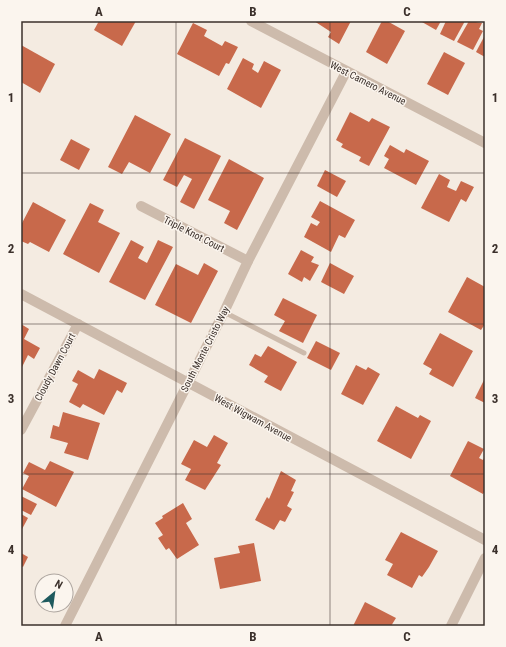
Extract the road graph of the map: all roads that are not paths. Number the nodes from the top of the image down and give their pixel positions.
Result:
1 (251, 21) edge
2 (346, 72) junction
3 (485, 143) edge
4 (141, 206) dead end
5 (248, 261) junction
6 (21, 294) edge
7 (224, 312) junction
8 (78, 324) junction
9 (304, 353) dead end
10 (188, 382) junction
11 (21, 430) edge
12 (485, 540) edge
13 (485, 558) edge
14 (65, 626) edge
15 (451, 626) edge

1 - 2 street, West Camero Avenue
2 - 3 street, West Camero Avenue
2 - 5 street, South Monte Cristo Way
4 - 5 street, Triple Knot Court
5 - 7 street, South Monte Cristo Way
6 - 8 street, West Wigwam Avenue
7 - 9 lane
7 - 10 street, South Monte Cristo Way
8 - 10 street, West Wigwam Avenue
8 - 11 street, Cloudy Dawn Court
10 - 12 street, West Wigwam Avenue
10 - 14 street, South Monte Cristo Way
13 - 15 street

